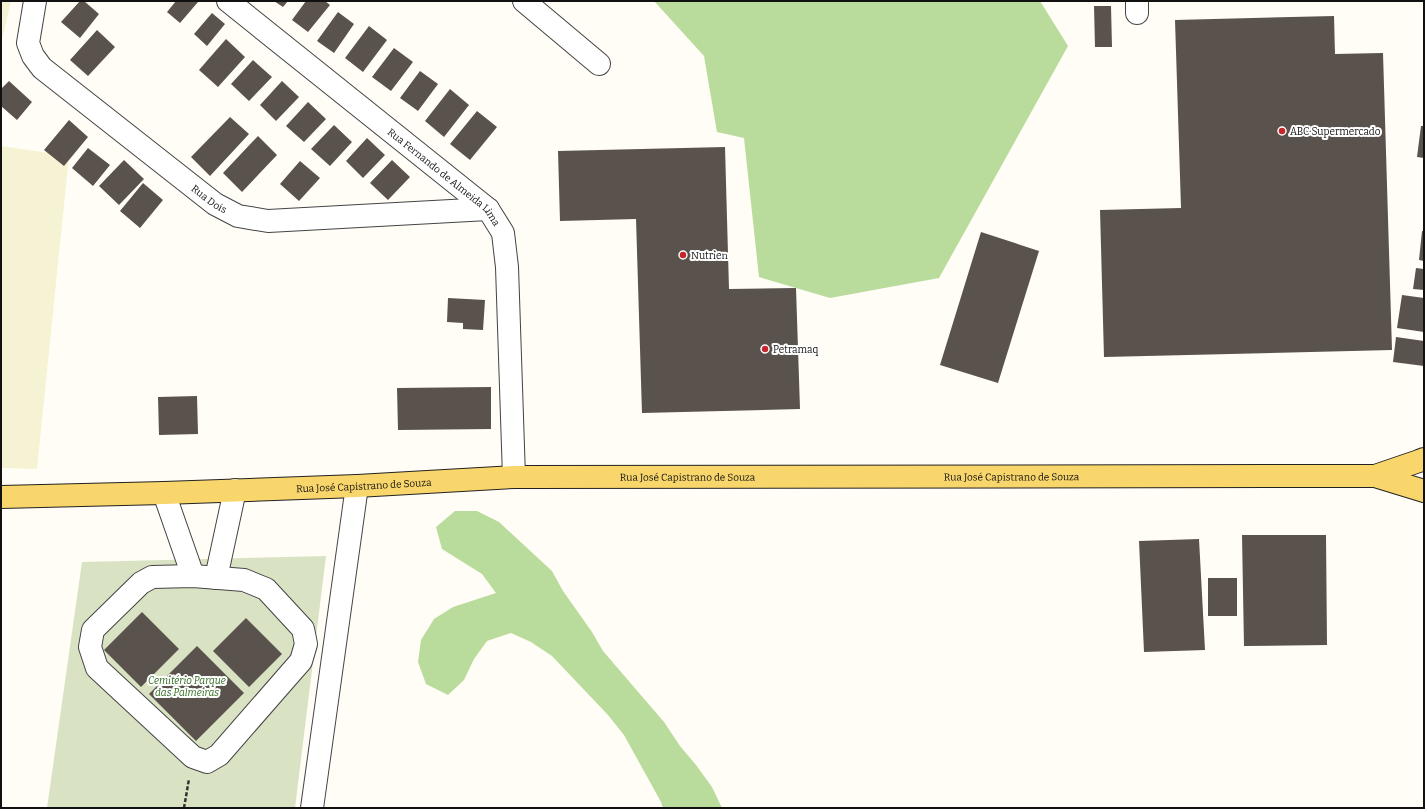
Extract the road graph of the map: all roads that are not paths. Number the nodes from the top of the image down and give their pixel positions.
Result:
1 (35, 1) edge
2 (228, 1) edge
3 (524, 1) edge
4 (599, 64) dead end
5 (488, 209) junction
6 (1424, 459) edge
7 (1375, 476) junction
8 (514, 477) junction
9 (358, 486) junction
10 (235, 490) junction
11 (1424, 492) edge
12 (164, 493) junction
13 (1, 497) edge
14 (193, 576) junction
15 (216, 578) junction
16 (312, 808) edge

1 - 5 street, Rua Dois
2 - 5 street, Rua Fernando de Almeida Lima
3 - 4 street
5 - 8 street, Rua Fernando de Almeida Lima
6 - 7 main road, Rua José Capistrano de Souza
7 - 8 main road, Rua José Capistrano de Souza
7 - 11 main road, Rua José Capistrano de Souza
8 - 9 main road, Rua José Capistrano de Souza
9 - 10 main road, Rua José Capistrano de Souza
9 - 16 street
10 - 12 main road, Rua José Capistrano de Souza
10 - 15 street
12 - 13 main road, Rua José Capistrano de Souza
12 - 14 street
14 - 15 street
14 - 15 street

